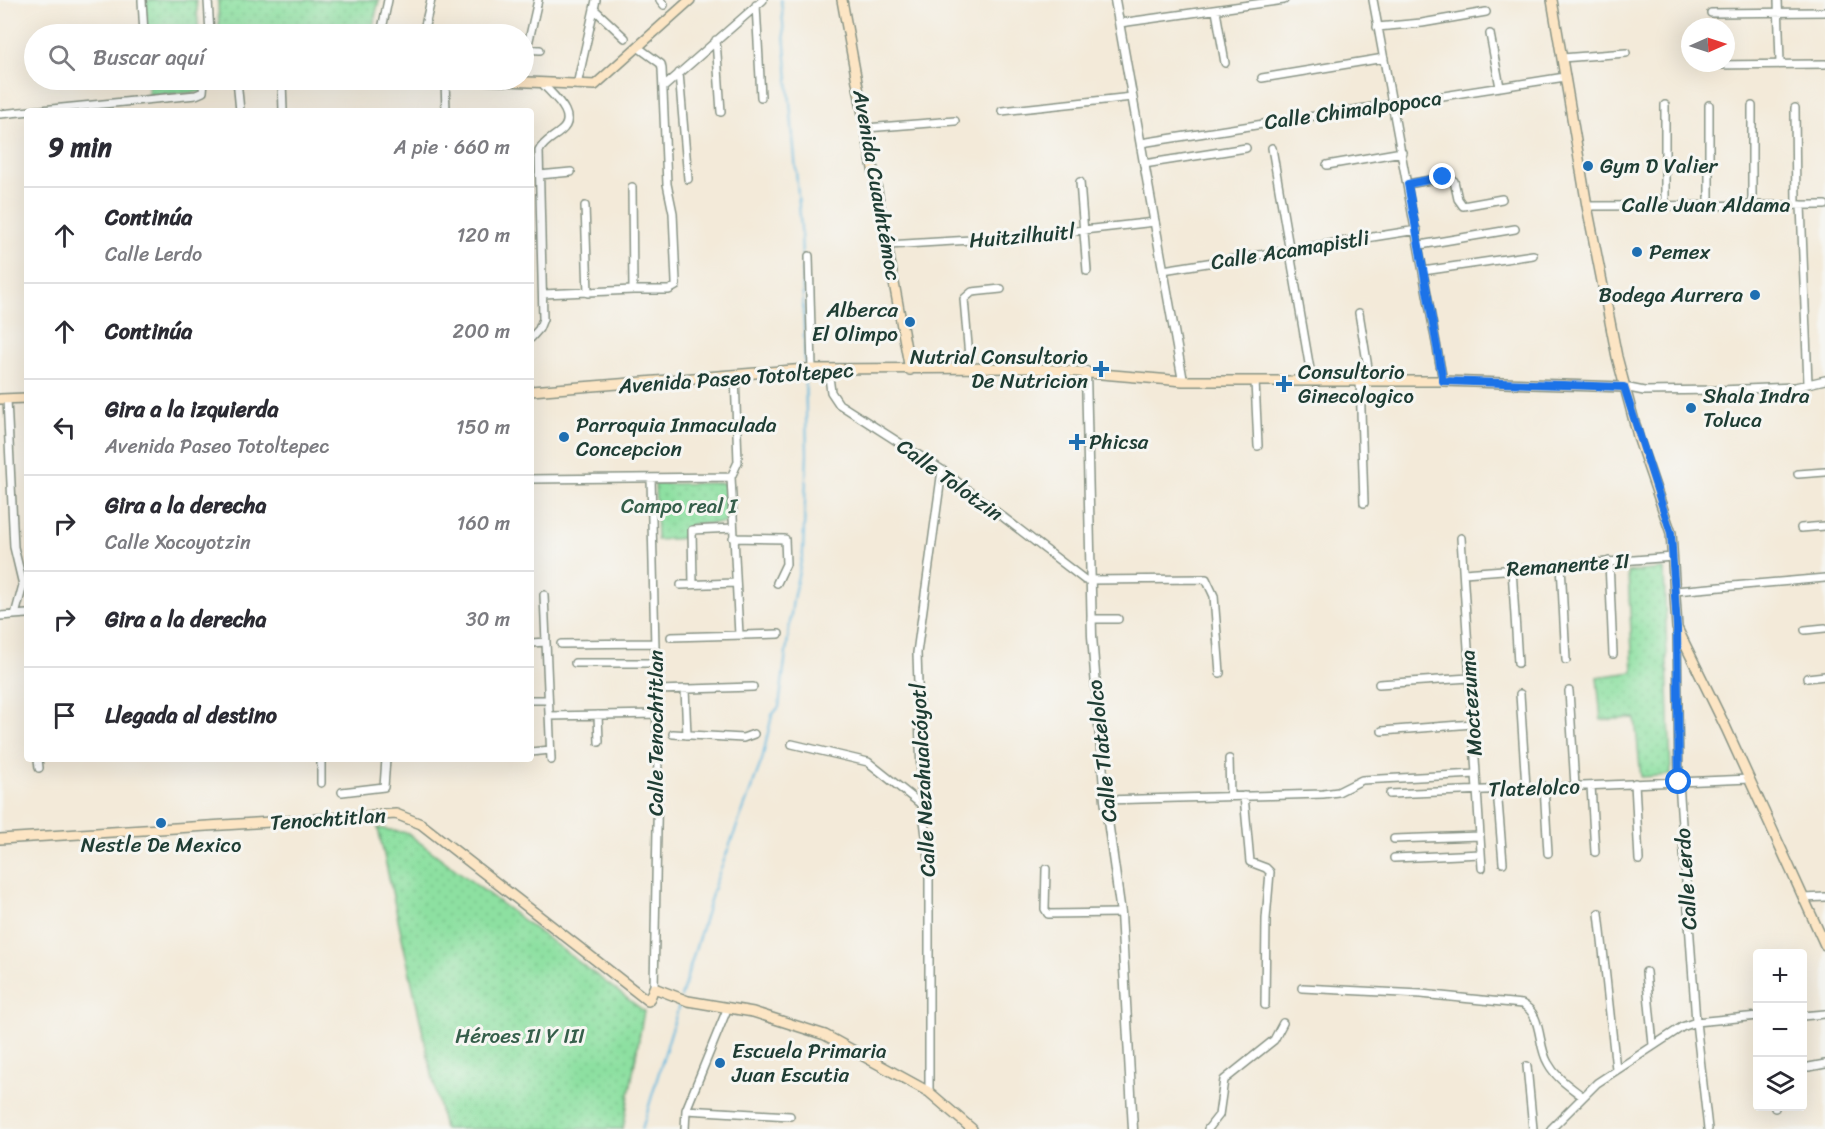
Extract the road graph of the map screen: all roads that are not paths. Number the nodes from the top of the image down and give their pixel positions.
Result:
1 (142, 0) edge
2 (208, 0) edge
3 (388, 0) edge
4 (431, 0) edge
5 (538, 0) edge
6 (596, 0) edge
7 (690, 0) edge
8 (762, 0) edge
9 (842, 0) edge
10 (1115, 0) edge
11 (1280, 0) edge
12 (1373, 0) edge
13 (1552, 0) edge
14 (1778, 0) edge
15 (1244, 3) edge
16 (756, 6) junction
17 (594, 9) junction
18 (1216, 11) junction
19 (1486, 12) dead end
20 (1778, 12) junction
21 (1825, 12) edge
22 (1712, 13) dead end
23 (143, 24) edge
24 (209, 24) edge
25 (383, 24) edge
26 (425, 24) edge
27 (532, 24) edge
28 (1120, 24) junction
29 (1377, 27) junction
30 (1490, 34) dead end
31 (625, 38) dead end
32 (716, 40) junction
33 (639, 48) junction
34 (534, 50) edge
35 (540, 50) dead end
36 (1626, 52) dead end
37 (1384, 58) junction
38 (1562, 58) junction
39 (1225, 63) dead end
40 (1780, 63) junction
41 (1735, 64) edge
42 (1825, 64) edge
43 (680, 73) junction
44 (1565, 77) junction
45 (1262, 78) dead end
46 (534, 82) edge
47 (542, 82) junction
48 (577, 85) junction
49 (665, 87) junction
50 (1500, 87) junction
51 (203, 90) edge
52 (238, 90) edge
53 (283, 90) edge
54 (445, 90) edge
55 (761, 97) dead end
56 (1132, 97) junction
57 (1393, 105) junction
58 (1665, 105) dead end
59 (1709, 105) dead end
60 (1752, 106) dead end
61 (91, 108) edge
62 (240, 108) edge
63 (284, 108) edge
64 (446, 108) edge
65 (1795, 108) dead end
66 (1002, 111) dead end
67 (24, 112) edge
68 (721, 112) dead end
69 (0, 114) edge
70 (956, 121) dead end
71 (866, 128) junction
72 (1141, 143) junction
73 (1246, 148) dead end
74 (1272, 148) dead end
75 (1402, 152) junction
76 (1144, 164) junction
77 (1328, 165) dead end
78 (571, 172) dead end
79 (539, 175) junction
80 (688, 179) dead end
81 (1080, 182) dead end
82 (1408, 184) junction
83 (632, 188) dead end
84 (1502, 199) dead end
85 (1665, 204) junction
86 (1709, 204) junction
87 (1752, 205) junction
88 (1799, 205) junction
89 (1825, 205) edge
90 (585, 206) dead end
91 (1587, 206) junction
92 (1155, 222) junction
93 (1515, 229) dead end
94 (1084, 230) junction
95 (1417, 230) junction
96 (888, 245) junction
97 (1420, 245) junction
98 (1291, 250) junction
99 (1533, 255) dead end
100 (808, 256) dead end
101 (1163, 270) junction
102 (1087, 271) dead end
103 (1423, 271) junction
104 (633, 289) junction
105 (1001, 289) dead end
106 (588, 292) junction
107 (543, 294) junction
108 (1359, 314) dead end
109 (534, 334) edge
110 (807, 369) junction
111 (828, 369) junction
112 (970, 369) junction
113 (910, 370) junction
114 (1086, 371) junction
115 (735, 375) junction
116 (1360, 380) junction
117 (1370, 380) junction
118 (1825, 380) edge
119 (1183, 381) junction
120 (1255, 381) junction
121 (1312, 381) junction
122 (1443, 381) junction
123 (1808, 384) junction
124 (1624, 387) junction
125 (534, 390) edge
126 (24, 398) edge
127 (4, 399) edge
128 (1258, 446) dead end
129 (942, 470) junction
130 (1825, 472) edge
131 (1798, 474) dead end
132 (731, 477) junction
133 (651, 478) junction
134 (534, 479) edge
135 (1364, 504) dead end
136 (1825, 526) edge
137 (733, 528) junction
138 (1801, 528) dead end
139 (733, 538) junction
140 (1461, 538) dead end
141 (1673, 557) junction
142 (1609, 561) junction
143 (1561, 565) junction
144 (1512, 569) junction
145 (1464, 573) junction
146 (1825, 578) edge
147 (1089, 581) junction
148 (735, 583) junction
149 (777, 583) dead end
150 (693, 584) junction
151 (681, 585) dead end
152 (1675, 591) junction
153 (544, 595) dead end
154 (24, 614) edge
155 (15, 615) junction
156 (0, 616) edge
157 (1091, 619) junction
158 (1118, 619) dead end
159 (1677, 628) junction
160 (1825, 628) edge
161 (1805, 630) dead end
162 (779, 634) dead end
163 (739, 635) junction
164 (670, 637) dead end
165 (546, 642) junction
166 (534, 643) edge
167 (655, 643) junction
168 (561, 644) dead end
169 (1613, 654) dead end
170 (1566, 660) dead end
171 (574, 663) dead end
172 (656, 663) junction
173 (1518, 663) dead end
174 (1220, 673) dead end
175 (1825, 676) edge
176 (1469, 678) junction
177 (1807, 678) dead end
178 (1379, 684) dead end
179 (753, 687) dead end
180 (685, 689) junction
181 (657, 690) junction
182 (1569, 691) dead end
183 (1520, 694) dead end
184 (534, 700) edge
185 (548, 700) junction
186 (657, 714) junction
187 (598, 715) junction
188 (549, 716) junction
189 (1473, 724) junction
190 (1382, 730) dead end
191 (673, 734) dead end
192 (754, 734) dead end
193 (687, 735) junction
194 (599, 742) dead end
195 (792, 744) dead end
196 (550, 750) junction
197 (534, 752) edge
198 (1228, 759) dead end
199 (551, 760) dead end
200 (38, 762) edge
201 (321, 762) edge
202 (386, 762) edge
203 (39, 768) dead end
204 (1476, 774) junction
205 (1750, 779) junction
206 (1679, 782) junction
207 (321, 783) dead end
208 (1635, 783) junction
209 (1544, 786) junction
210 (1575, 786) junction
211 (1591, 786) junction
212 (1526, 787) junction
213 (1497, 789) junction
214 (1477, 790) junction
215 (342, 792) dead end
216 (1390, 794) dead end
217 (1230, 796) junction
218 (1244, 796) junction
219 (1105, 800) junction
220 (922, 805) junction
221 (1480, 836) junction
222 (0, 839) edge
223 (1394, 839) dead end
224 (1595, 852) dead end
225 (1548, 853) dead end
226 (1481, 854) junction
227 (1394, 858) dead end
228 (1639, 860) dead end
229 (1503, 863) dead end
230 (1046, 868) dead end
231 (1482, 868) dead end
232 (1825, 897) edge
233 (1804, 898) junction
234 (1121, 913) junction
235 (1599, 913) dead end
236 (1825, 945) edge
237 (1646, 972) dead end
238 (1302, 988) dead end
239 (651, 995) junction
240 (1265, 1005) dead end
241 (728, 1007) junction
242 (1825, 1014) edge
243 (1753, 1016) edge
244 (1807, 1016) edge
245 (1696, 1022) junction
246 (1283, 1023) dead end
247 (1653, 1046) junction
248 (1825, 1064) edge
249 (1527, 1066) dead end
250 (1809, 1067) dead end
251 (1616, 1070) junction
252 (928, 1092) junction
253 (1582, 1096) junction
254 (686, 1110) junction
255 (790, 1116) dead end
256 (685, 1129) edge
257 (972, 1129) edge
258 (1132, 1129) edge
259 (1208, 1129) edge
260 (1533, 1129) edge
261 (1551, 1129) edge
262 (1708, 1129) edge

1 - 23 street
2 - 24 street
3 - 25 street
4 - 26 street
5 - 27 street
6 - 17 street
7 - 33 main road
8 - 16 street
9 - 71 main road, Avenida Cuauhtémoc
10 - 28 street
11 - 15 street
12 - 29 street
13 - 38 main road
14 - 20 street
15 - 18 street
16 - 32 street
16 - 55 street
17 - 31 street
17 - 48 street
18 - 28 street
18 - 39 street
19 - 29 street
20 - 21 street
20 - 22 street
20 - 40 street
28 - 56 street
29 - 37 street
30 - 50 street
32 - 43 street
32 - 68 street
33 - 48 main road
33 - 49 street
34 - 35 street
36 - 38 street
37 - 45 street
37 - 57 street
38 - 44 main road
40 - 41 street
40 - 42 street
43 - 49 street
43 - 80 street
44 - 50 street, Calle Chimalpopoca
44 - 91 main road
46 - 47 main road
47 - 48 main road
47 - 79 street
49 - 104 street
50 - 57 street, Calle Chimalpopoca
51 - 61 street
52 - 62 street
53 - 63 street
54 - 64 street
56 - 66 street
56 - 72 street
57 - 72 street, Calle Chimalpopoca
57 - 75 street
58 - 85 street
59 - 86 street
60 - 87 street
65 - 88 street
67 - 69 street
70 - 71 street
71 - 96 main road, Avenida Cuauhtémoc
72 - 76 street
73 - 76 street
74 - 98 street
75 - 77 street
75 - 82 street
76 - 92 street
78 - 79 street
79 - 107 street
81 - 94 street
82 - 84 street
82 - 95 street
83 - 104 street
85 - 86 street, Calle Juan Aldama
85 - 91 street, Calle Juan Aldama
86 - 87 street, Calle Juan Aldama
87 - 88 street, Calle Juan Aldama
88 - 89 street, Calle Juan Aldama
88 - 123 street
90 - 106 street
91 - 124 main road
92 - 94 street, Huitzilhuitl
92 - 101 street
93 - 97 street
94 - 96 street, Huitzilhuitl
94 - 102 street
95 - 97 street
95 - 98 street, Calle Acamapistli
96 - 113 main road, Avenida Cuauhtémoc
97 - 103 street
98 - 101 street, Calle Acamapistli
98 - 121 street
99 - 103 street
100 - 110 street
101 - 119 street
103 - 122 street
104 - 106 street
105 - 112 street
106 - 107 street
107 - 109 street
108 - 117 street
110 - 111 main road, Avenida Paseo Totoltepec
110 - 115 main road, Avenida Paseo Totoltepec
111 - 113 main road, Avenida Paseo Totoltepec
111 - 129 street, Calle Tolotzin
112 - 113 main road, Avenida Paseo Totoltepec
112 - 114 main road, Avenida Paseo Totoltepec
114 - 119 main road, Avenida Paseo Totoltepec
114 - 147 street, Calle Tlatelolco
115 - 125 main road, Avenida Paseo Totoltepec
115 - 132 street
116 - 117 main road, Avenida Paseo Totoltepec
116 - 121 main road, Avenida Paseo Totoltepec
116 - 135 street
117 - 122 main road, Avenida Paseo Totoltepec
118 - 123 street
119 - 120 main road, Avenida Paseo Totoltepec
120 - 121 main road, Avenida Paseo Totoltepec
120 - 128 street
122 - 124 main road, Avenida Paseo Totoltepec
123 - 124 street
124 - 141 main road
126 - 127 main road
127 - 155 street
129 - 147 street, Calle Tolotzin
129 - 220 street, Calle Nezahualcóyotl
130 - 131 street
132 - 133 street
132 - 137 street
133 - 134 street
133 - 167 street, Calle Tenochtitlan
136 - 138 street
137 - 139 street
137 - 150 street
139 - 148 street
139 - 149 street
140 - 145 street, Moctezuma
141 - 142 street, Remanente II
141 - 152 main road
142 - 143 street, Remanente II
142 - 169 street
143 - 144 street, Remanente II
143 - 170 street
144 - 145 street, Remanente II
144 - 173 street
145 - 176 street, Moctezuma
146 - 152 street
147 - 157 street, Calle Tlatelolco
147 - 174 street
148 - 150 street
148 - 163 street
150 - 151 street
152 - 159 main road
153 - 165 street
154 - 155 street
155 - 156 street
157 - 158 street
157 - 219 street, Calle Tlatelolco
159 - 205 main road
159 - 206 street, Calle Lerdo
160 - 161 street
162 - 163 street
163 - 164 street
165 - 166 street
165 - 185 street
167 - 168 street
167 - 172 street, Calle Tenochtitlan
171 - 172 street
172 - 181 street, Calle Tenochtitlan
175 - 177 street
176 - 178 street
176 - 189 street, Moctezuma
179 - 180 street
180 - 181 street
180 - 193 street
181 - 186 street, Calle Tenochtitlan
182 - 210 street
183 - 212 street
184 - 185 street
185 - 188 street
186 - 187 street
186 - 239 street, Calle Tenochtitlan
187 - 188 street
187 - 194 street
188 - 196 street
189 - 190 street
189 - 204 street, Moctezuma
191 - 193 street
192 - 193 street
195 - 220 street
196 - 197 street
196 - 199 street
198 - 217 street
200 - 203 street
201 - 207 street
202 - 215 street
204 - 214 street, Moctezuma
204 - 218 street
205 - 206 street, Tlatelolco
205 - 233 main road
206 - 208 street, Tlatelolco
206 - 245 street, Calle Lerdo
208 - 211 street, Tlatelolco
208 - 228 street
209 - 210 street, Tlatelolco
209 - 212 street, Tlatelolco
209 - 225 street
210 - 211 street, Tlatelolco
211 - 224 street
212 - 213 street, Tlatelolco
213 - 214 street, Tlatelolco
213 - 229 street
214 - 216 street, Tlatelolco
214 - 221 street, Moctezuma
217 - 218 street
217 - 219 street
218 - 240 street
219 - 234 street, Calle Tlatelolco
220 - 252 street, Calle Nezahualcóyotl
221 - 223 street
221 - 226 street, Moctezuma
222 - 239 main road, Tenochtitlan
226 - 227 street
226 - 231 street, Moctezuma
230 - 234 street
232 - 233 street
233 - 236 main road
234 - 258 street, Calle Tlatelolco
235 - 251 street
237 - 247 street
238 - 253 street
239 - 241 main road, Tenochtitlan
241 - 252 main road, Tenochtitlan
241 - 254 street
242 - 244 street
243 - 245 street
245 - 247 street
245 - 262 street, Calle Lerdo
246 - 259 street
247 - 251 street
248 - 250 street
249 - 260 street
251 - 253 street
252 - 257 main road, Tenochtitlan
253 - 261 street
254 - 255 street
254 - 256 street

